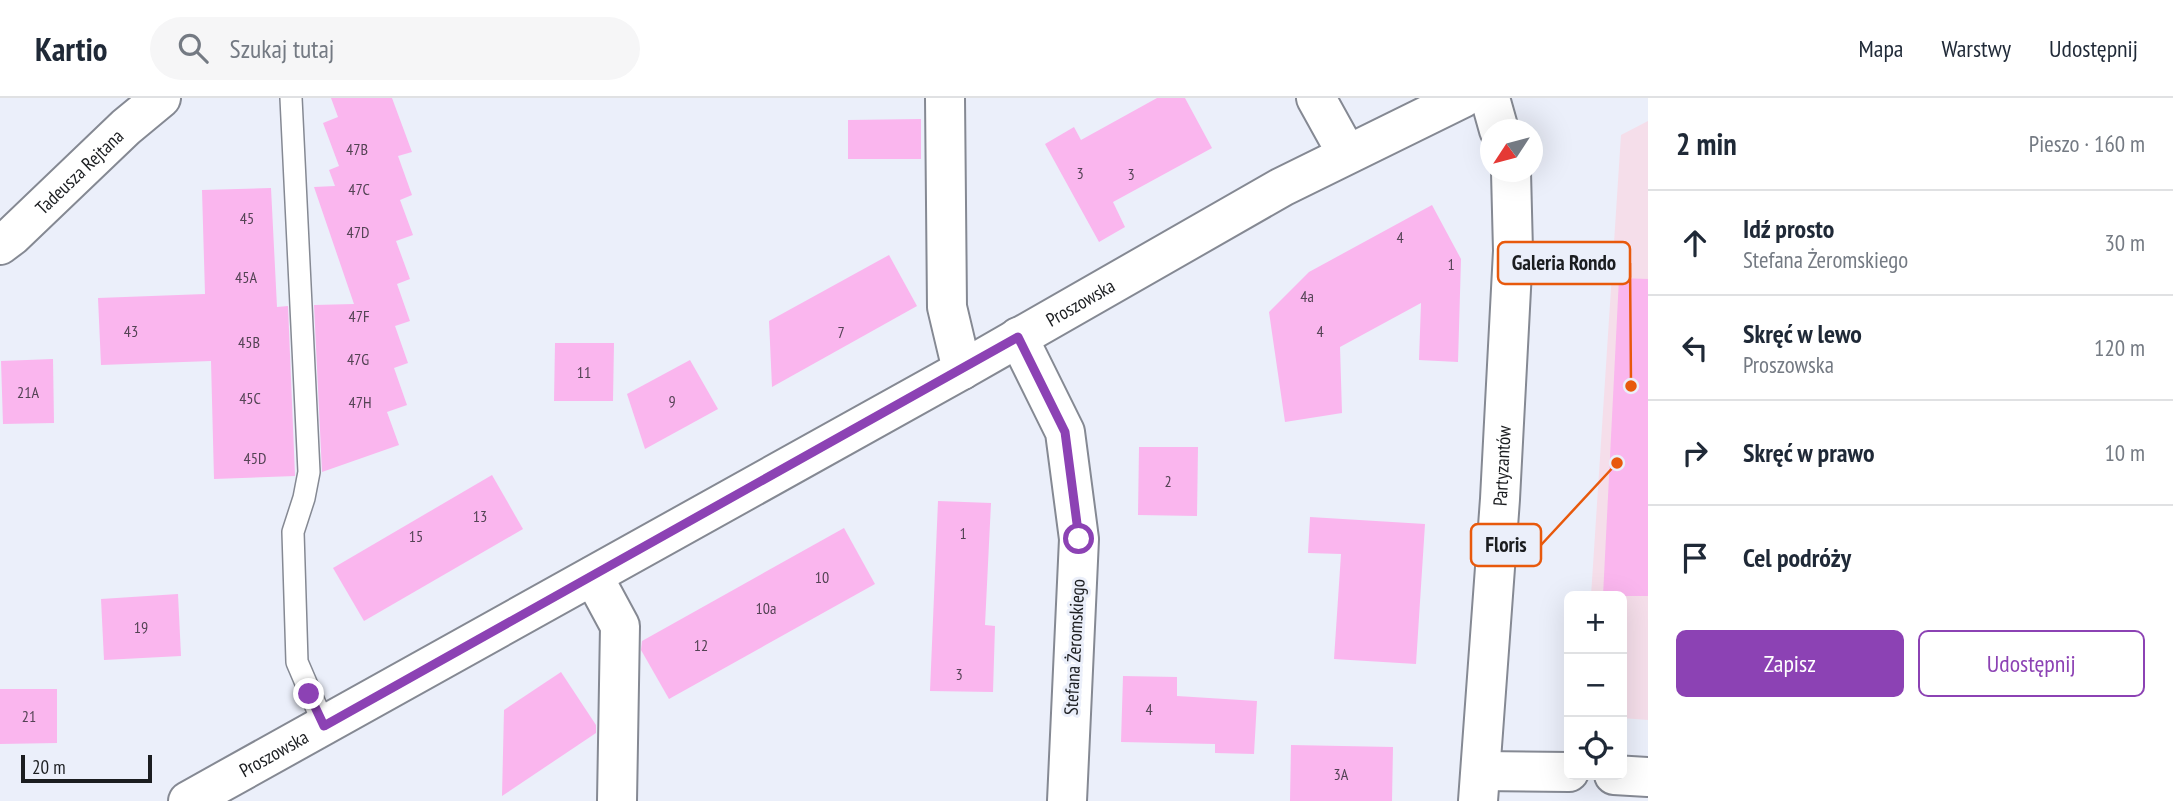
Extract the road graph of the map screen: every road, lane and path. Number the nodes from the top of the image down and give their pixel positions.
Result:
1 (161, 98) edge
2 (292, 98) edge
3 (944, 98) edge
4 (1316, 98) edge
5 (1463, 98) edge
6 (1490, 98) edge
7 (1496, 119) edge
8 (1347, 154) junction
9 (1511, 182) edge
10 (0, 245) edge
11 (1018, 337) junction
12 (962, 370) junction
13 (593, 576) junction
14 (324, 726) junction
15 (1564, 773) edge
16 (1627, 775) edge
17 (1648, 776) edge
18 (1480, 786) edge
19 (188, 801) edge
20 (617, 801) edge
21 (1067, 801) edge

1 - 10 street, Tadeusza Rejtana
2 - 14 lane
3 - 12 street
4 - 8 street
5 - 8 street, Proszowska
6 - 7 street
8 - 11 street, Proszowska
9 - 18 street, Partyzantów
11 - 12 street, Proszowska
11 - 21 street, Stefana Żeromskiego
12 - 13 street, Proszowska
13 - 14 street, Proszowska
13 - 20 street
14 - 19 street, Proszowska
15 - 18 street
16 - 17 street

